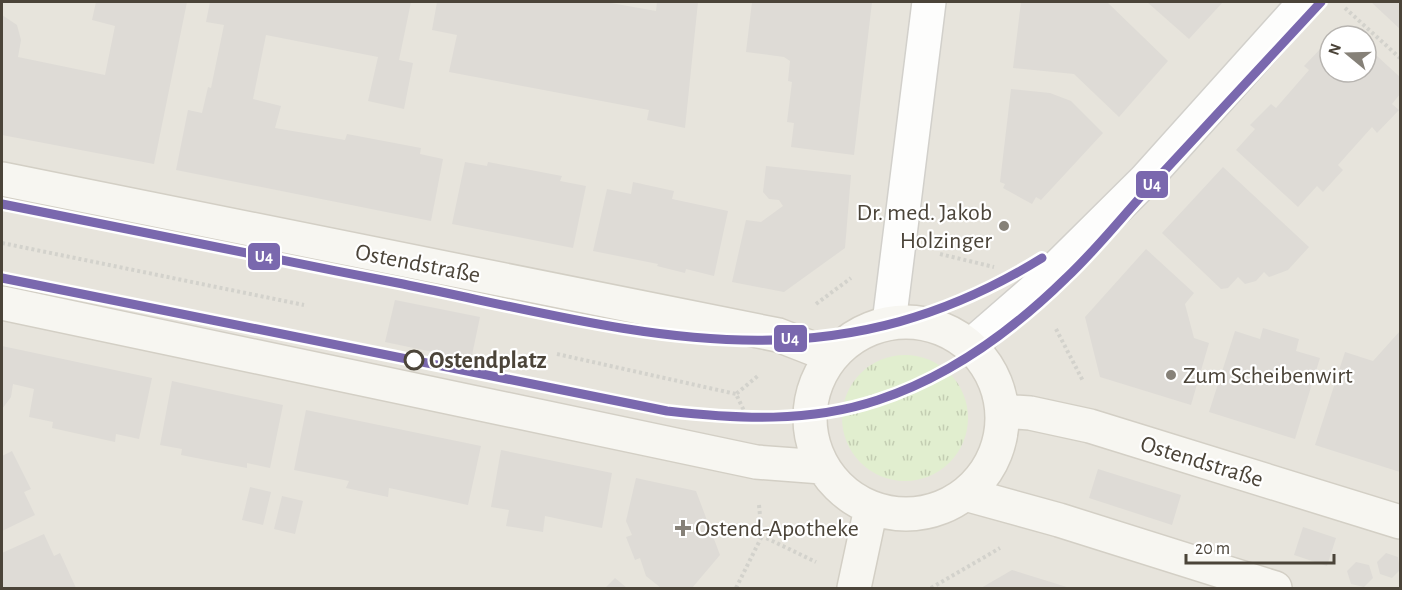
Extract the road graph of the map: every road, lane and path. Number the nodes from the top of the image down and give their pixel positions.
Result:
1 (930, 2) edge
2 (1305, 2) edge
3 (1338, 2) edge
4 (1401, 58) edge
5 (2, 179) edge
6 (2, 243) edge
7 (2, 303) edge
8 (304, 305) dead end
9 (890, 323) junction
10 (971, 345) junction
11 (557, 354) dead end
12 (832, 356) junction
13 (736, 394) dead end
14 (1002, 411) junction
15 (822, 467) junction
16 (965, 494) junction
17 (871, 508) junction
18 (1401, 522) edge
19 (762, 536) dead end
20 (1004, 545) dead end
21 (736, 588) edge
22 (854, 588) edge
23 (931, 588) edge
24 (1275, 588) edge

1 - 9 street
2 - 10 street
3 - 4 path
5 - 12 street, Ostendstraße
6 - 8 path
7 - 15 street
9 - 10 street
9 - 12 street
10 - 14 street
11 - 13 path
12 - 15 street
14 - 16 street
14 - 18 street, Ostendstraße
15 - 17 street
16 - 17 street
16 - 24 street
17 - 22 street
19 - 21 path
20 - 23 path

